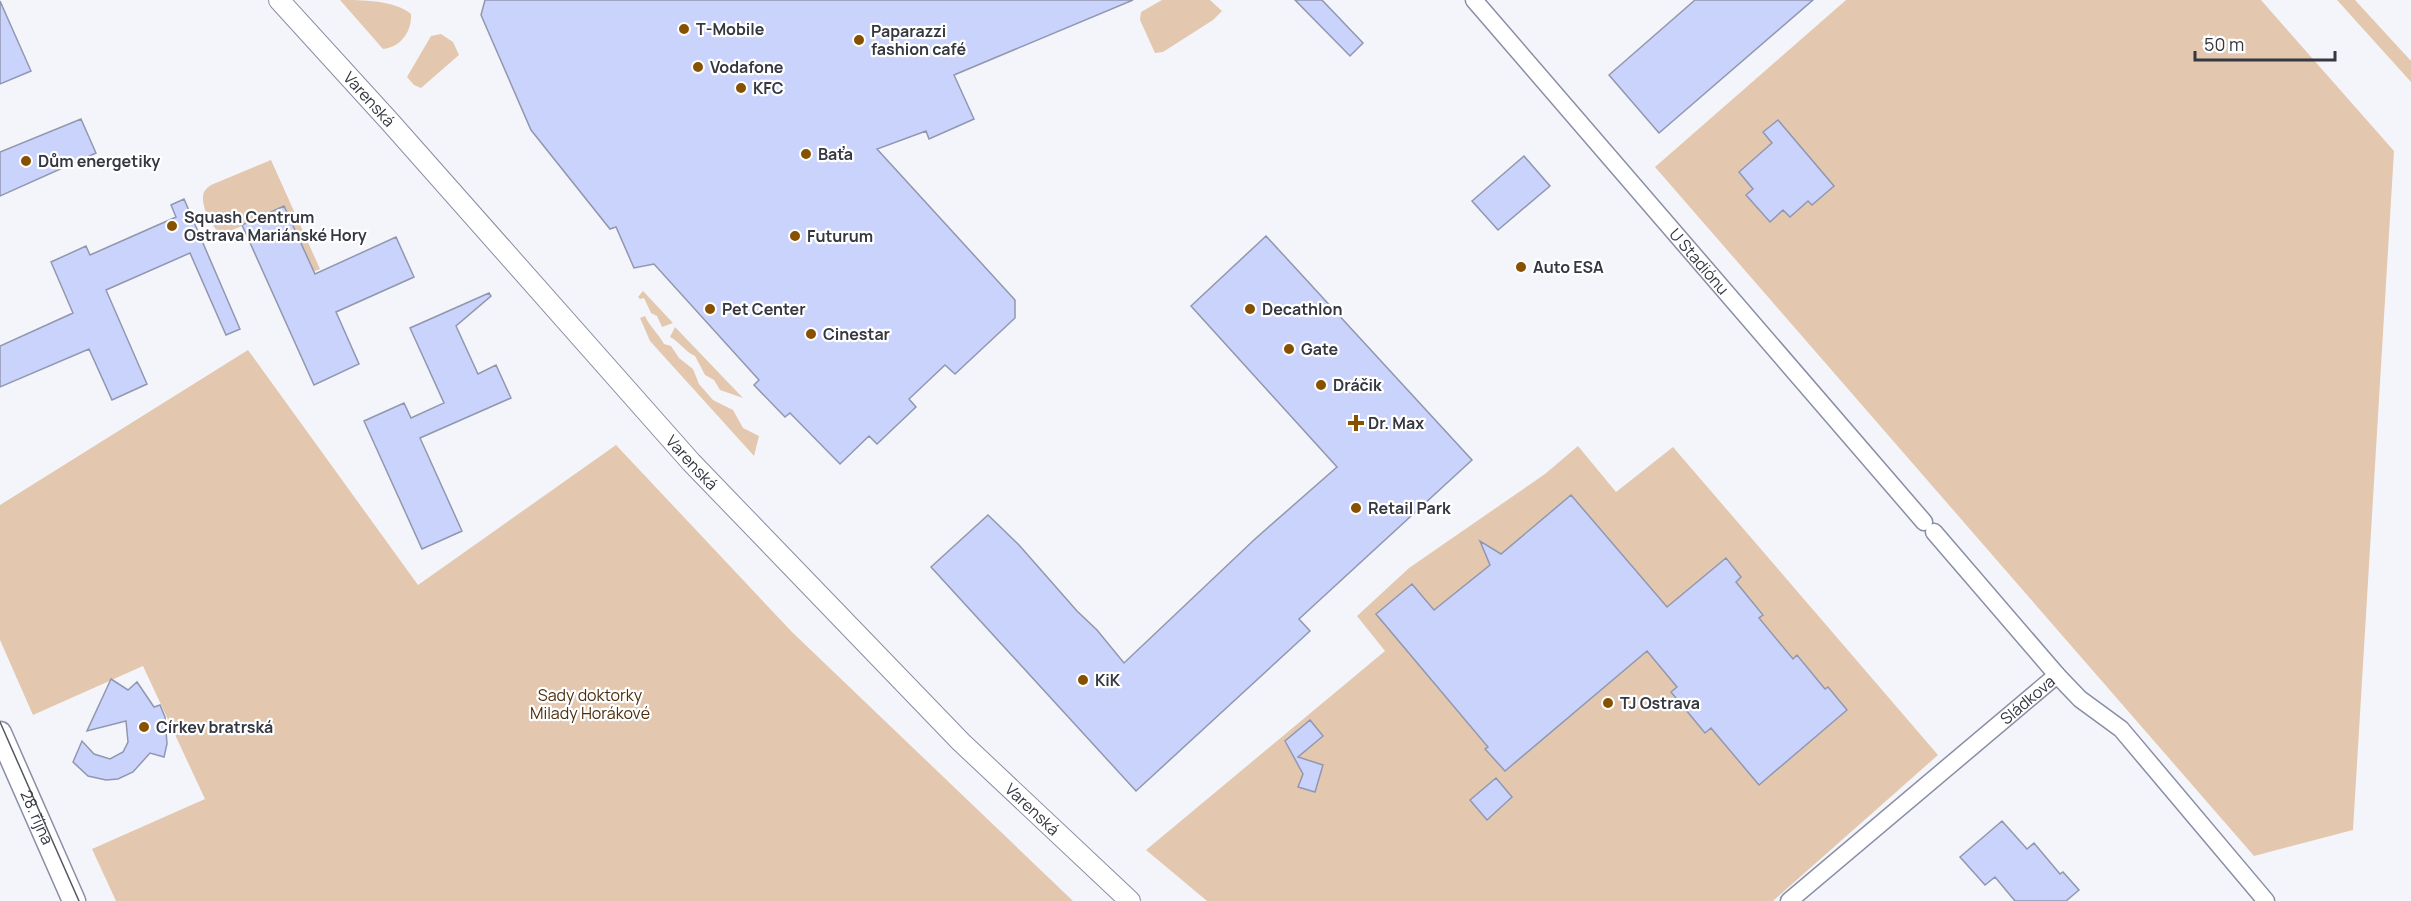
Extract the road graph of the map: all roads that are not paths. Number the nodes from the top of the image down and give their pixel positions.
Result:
1 (279, 0) edge
2 (1474, 0) edge
3 (2057, 675) junction
4 (0, 733) edge
5 (74, 901) edge
6 (1130, 901) edge
7 (1789, 901) edge
8 (2266, 901) edge

1 - 6 street, Varenská
2 - 3 street, U Stadiónu
3 - 7 street, Sládkova
3 - 8 street, Sládkova
4 - 5 main road, 28. října

